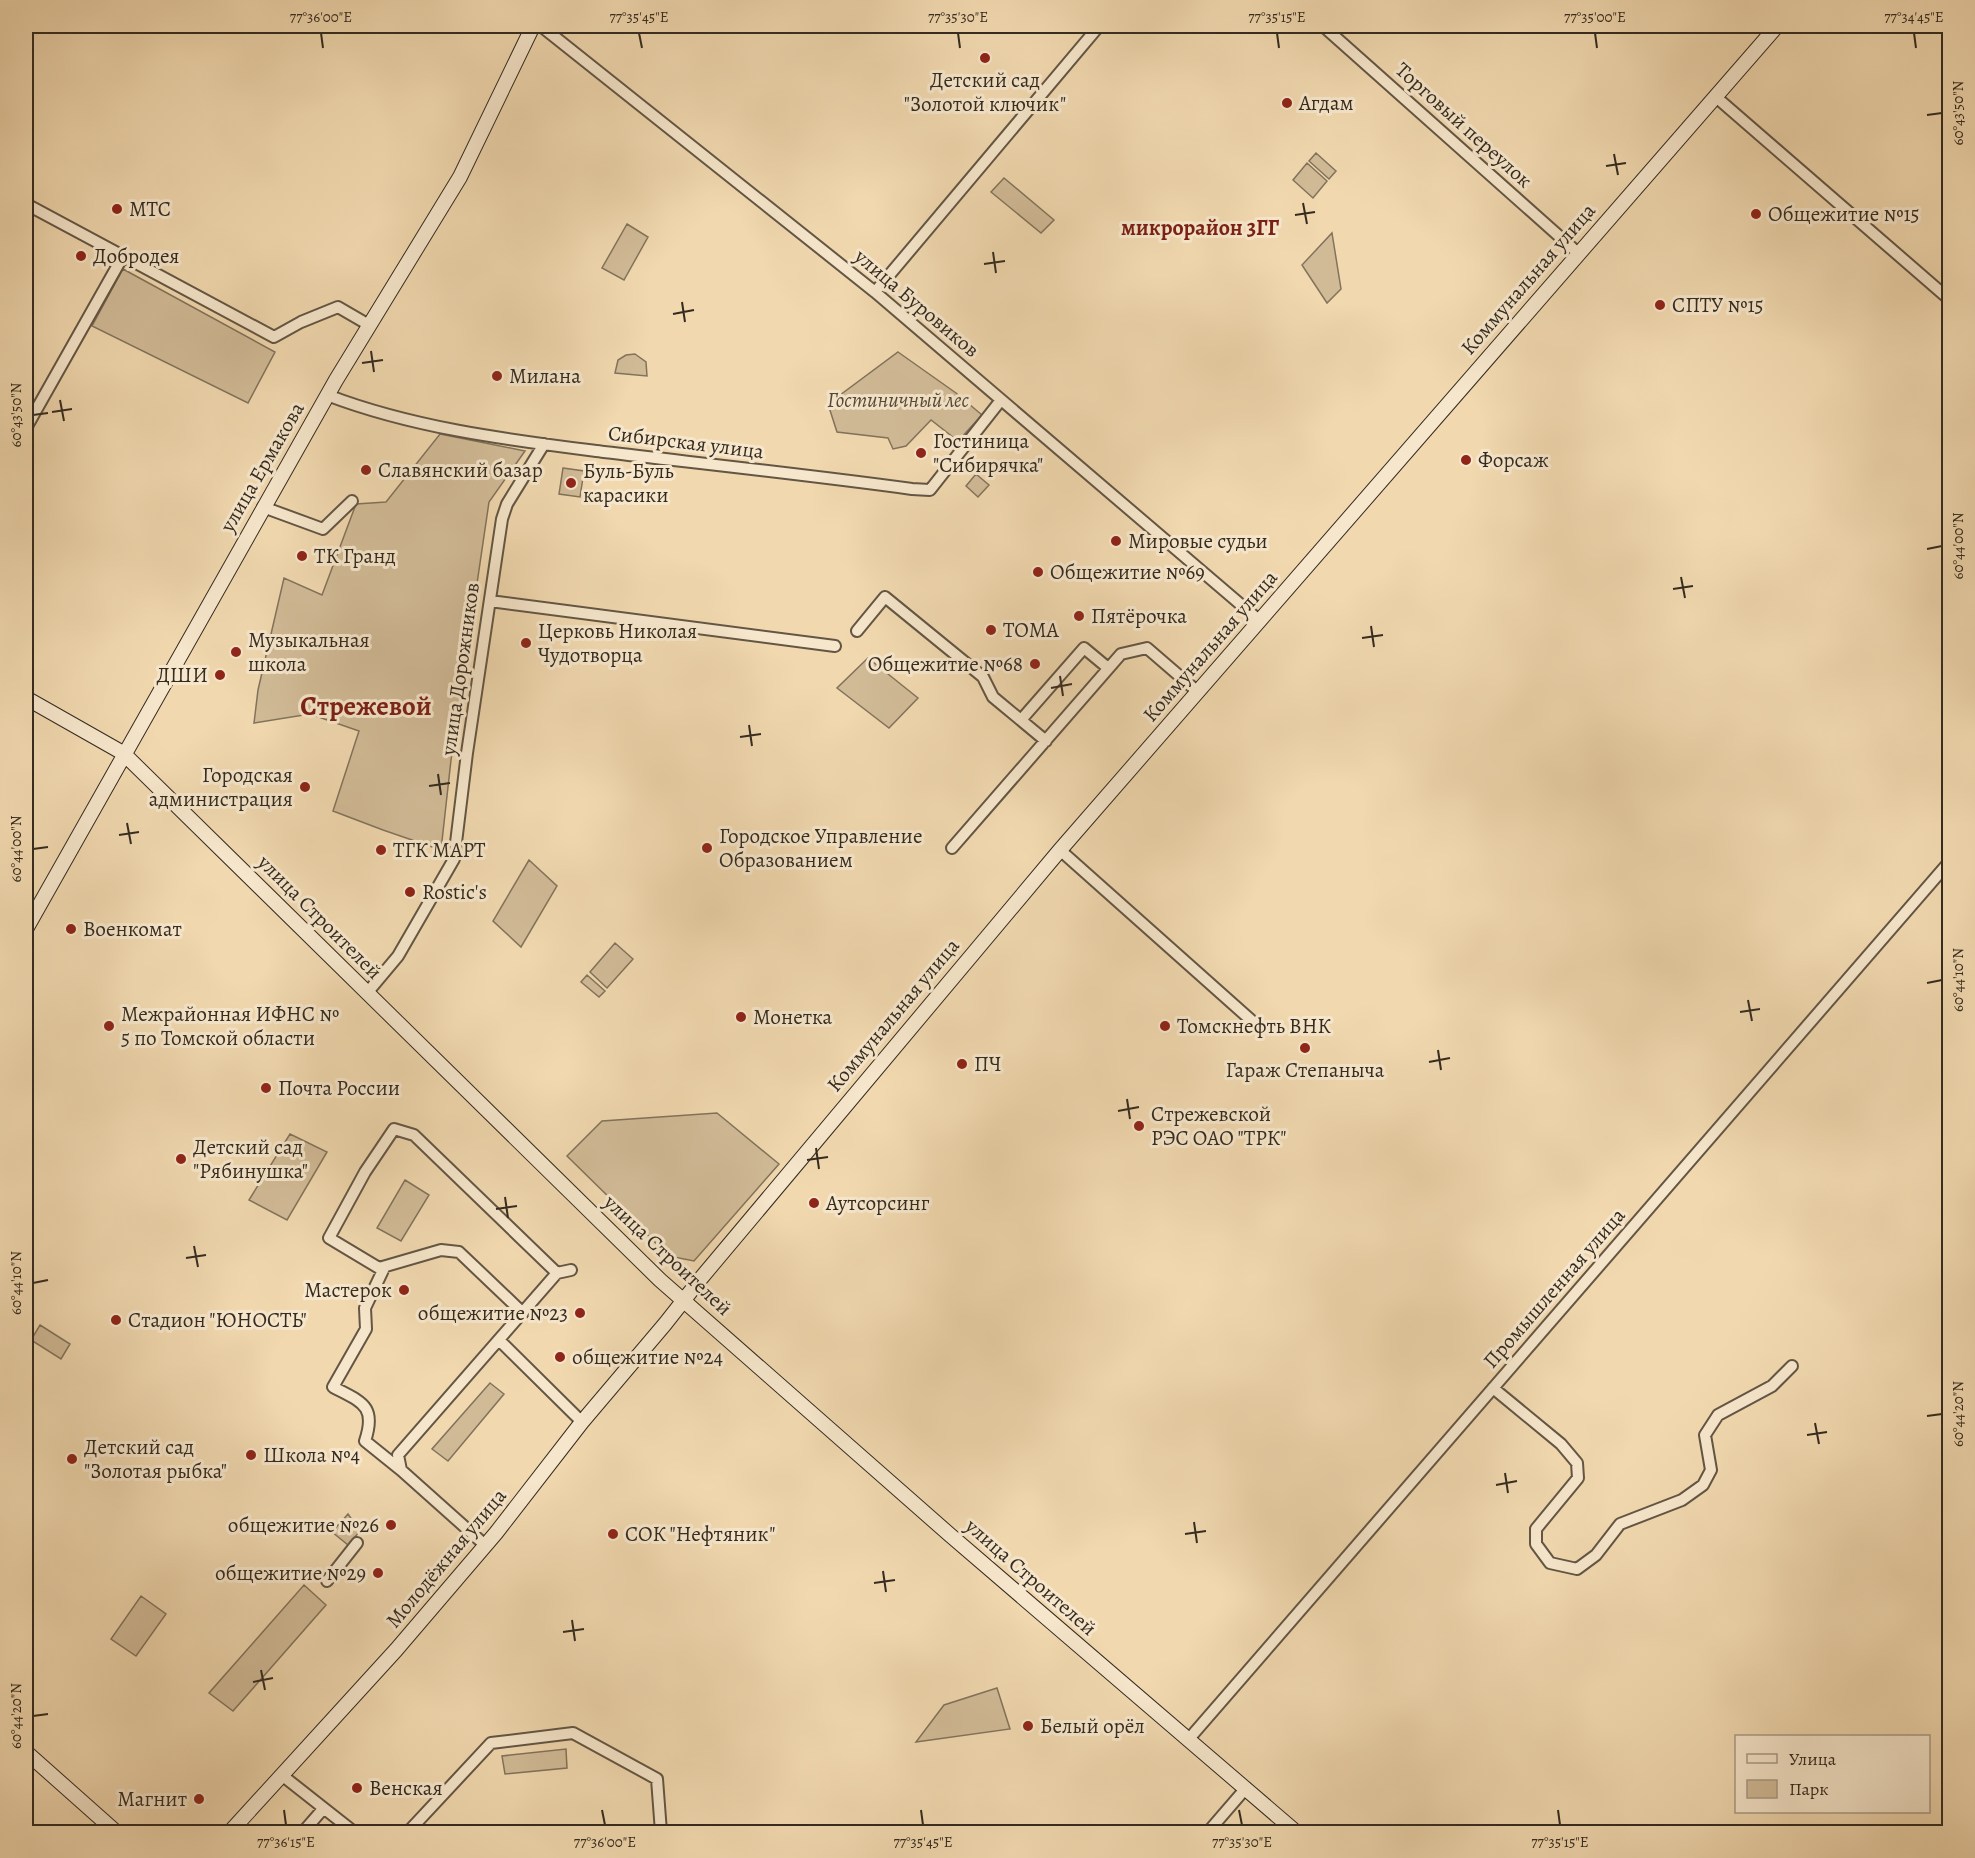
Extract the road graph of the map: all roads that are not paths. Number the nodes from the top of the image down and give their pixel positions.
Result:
1 (533, 26) edge
2 (541, 26) edge
3 (1099, 26) edge
4 (1323, 26) edge
5 (1777, 26) edge
6 (1716, 97) junction
7 (26, 204) edge
8 (1578, 253) junction
9 (123, 256) junction
10 (875, 292) junction
11 (1950, 300) edge
12 (369, 325) junction
13 (327, 395) junction
14 (1001, 400) junction
15 (26, 428) edge
16 (544, 444) junction
17 (352, 501) dead end
18 (262, 507) junction
19 (490, 601) junction
20 (1260, 621) junction
21 (858, 631) dead end
22 (836, 646) dead end
23 (1108, 668) junction
24 (1198, 692) junction
25 (26, 698) edge
26 (1021, 720) junction
27 (1046, 741) junction
28 (123, 753) junction
29 (952, 848) dead end
30 (1060, 850) junction
31 (1950, 861) edge
32 (26, 929) edge
33 (367, 993) junction
34 (1252, 1021) dead end
35 (384, 1268) junction
36 (572, 1270) dead end
37 (557, 1273) junction
38 (683, 1301) junction
39 (523, 1313) junction
40 (499, 1340) junction
41 (1792, 1366) dead end
42 (1493, 1388) junction
43 (582, 1422) junction
44 (401, 1470) junction
45 (357, 1543) dead end
46 (485, 1545) junction
47 (327, 1581) dead end
48 (1188, 1740) junction
49 (26, 1752) edge
50 (283, 1776) junction
51 (1246, 1788) junction
52 (323, 1809) junction
53 (116, 1833) edge
54 (230, 1833) edge
55 (303, 1833) edge
56 (354, 1833) edge
57 (408, 1833) edge
58 (661, 1833) edge
59 (1208, 1833) edge
60 (1296, 1833) edge

1 - 12 main road, улица Ермакова
2 - 10 street, улица Буровиков
3 - 10 street
4 - 8 street, Торговый переулок
5 - 6 main road, Коммунальная улица
6 - 8 main road, Коммунальная улица
6 - 11 street
7 - 9 street
8 - 20 main road, Коммунальная улица
9 - 12 street
9 - 15 street
10 - 14 street, улица Буровиков
12 - 13 main road, улица Ермакова
13 - 16 street, Сибирская улица
13 - 18 main road, улица Ермакова
14 - 16 street, Сибирская улица
14 - 20 street, улица Буровиков
16 - 19 street, улица Дорожников
17 - 18 street
18 - 28 main road, улица Ермакова
19 - 22 street
19 - 33 street, улица Дорожников
20 - 24 main road, Коммунальная улица
21 - 26 street
23 - 24 street
23 - 26 street
23 - 27 street
24 - 30 main road, Коммунальная улица
25 - 28 main road, улица Строителей
26 - 27 street
27 - 29 street
28 - 32 main road, улица Ермакова
28 - 33 main road, улица Строителей
30 - 34 street
30 - 38 main road, Коммунальная улица
31 - 42 street, Промышленная улица
33 - 38 main road, улица Строителей
35 - 37 street
35 - 39 street
35 - 44 street
36 - 37 street
37 - 39 street
38 - 43 main road, Молодёжная улица
38 - 48 main road, улица Строителей
39 - 40 street
40 - 43 street
40 - 44 street
41 - 42 street
42 - 48 street, Промышленная улица
43 - 46 main road, Молодёжная улица
44 - 46 street
45 - 47 street
46 - 50 main road, Молодёжная улица
48 - 51 main road, улица Строителей
49 - 53 main road
50 - 52 street
50 - 54 main road, Молодёжная улица
51 - 59 street
51 - 60 main road, улица Строителей
52 - 55 street
52 - 56 street
57 - 58 street

